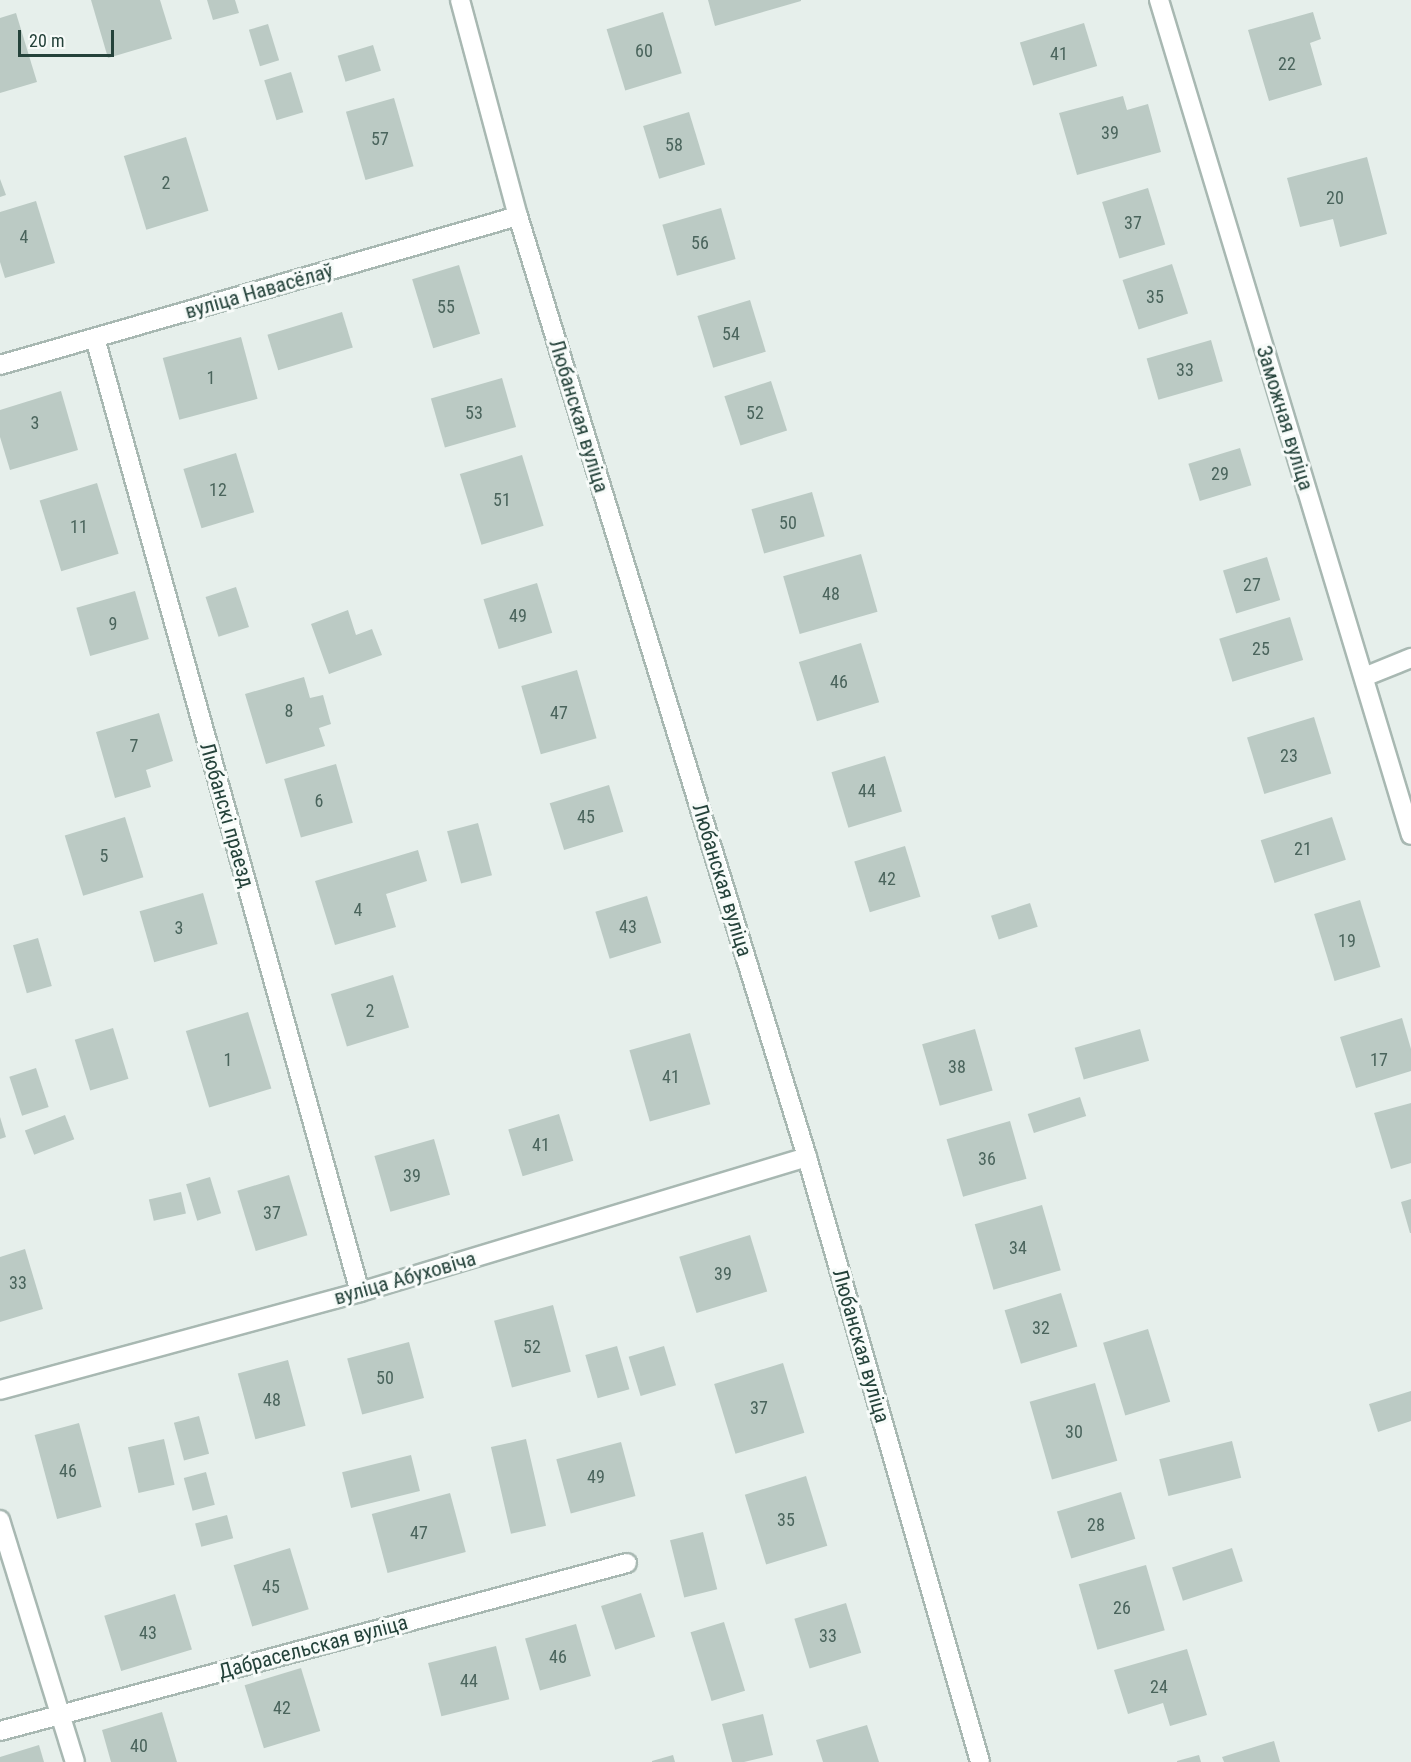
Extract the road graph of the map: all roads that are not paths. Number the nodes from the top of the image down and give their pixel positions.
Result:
1 (460, 0) edge
2 (1159, 0) edge
3 (518, 216) junction
4 (95, 338) junction
5 (0, 365) edge
6 (1411, 658) edge
7 (1364, 677) junction
8 (1411, 835) edge
9 (807, 1157) junction
10 (360, 1292) junction
11 (0, 1390) edge
12 (0, 1520) edge
13 (627, 1563) dead end
14 (61, 1715) junction
15 (0, 1731) edge
16 (75, 1762) edge
17 (980, 1762) edge

1 - 3 street, Любанская вуліца
2 - 7 street, Заможная вуліца
3 - 4 street, вуліца Навасёлаў
3 - 9 street, Любанская вуліца
4 - 5 street, вуліца Навасёлаў
4 - 10 street, Любанскі праезд
6 - 7 street
7 - 8 street, Заможная вуліца
9 - 10 street, вуліца Абуховіча
9 - 17 street, Любанская вуліца
10 - 11 street, вуліца Абуховіча
12 - 14 street
13 - 14 street, Дабрасельская вуліца
14 - 15 street, Дабрасельская вуліца
14 - 16 street

